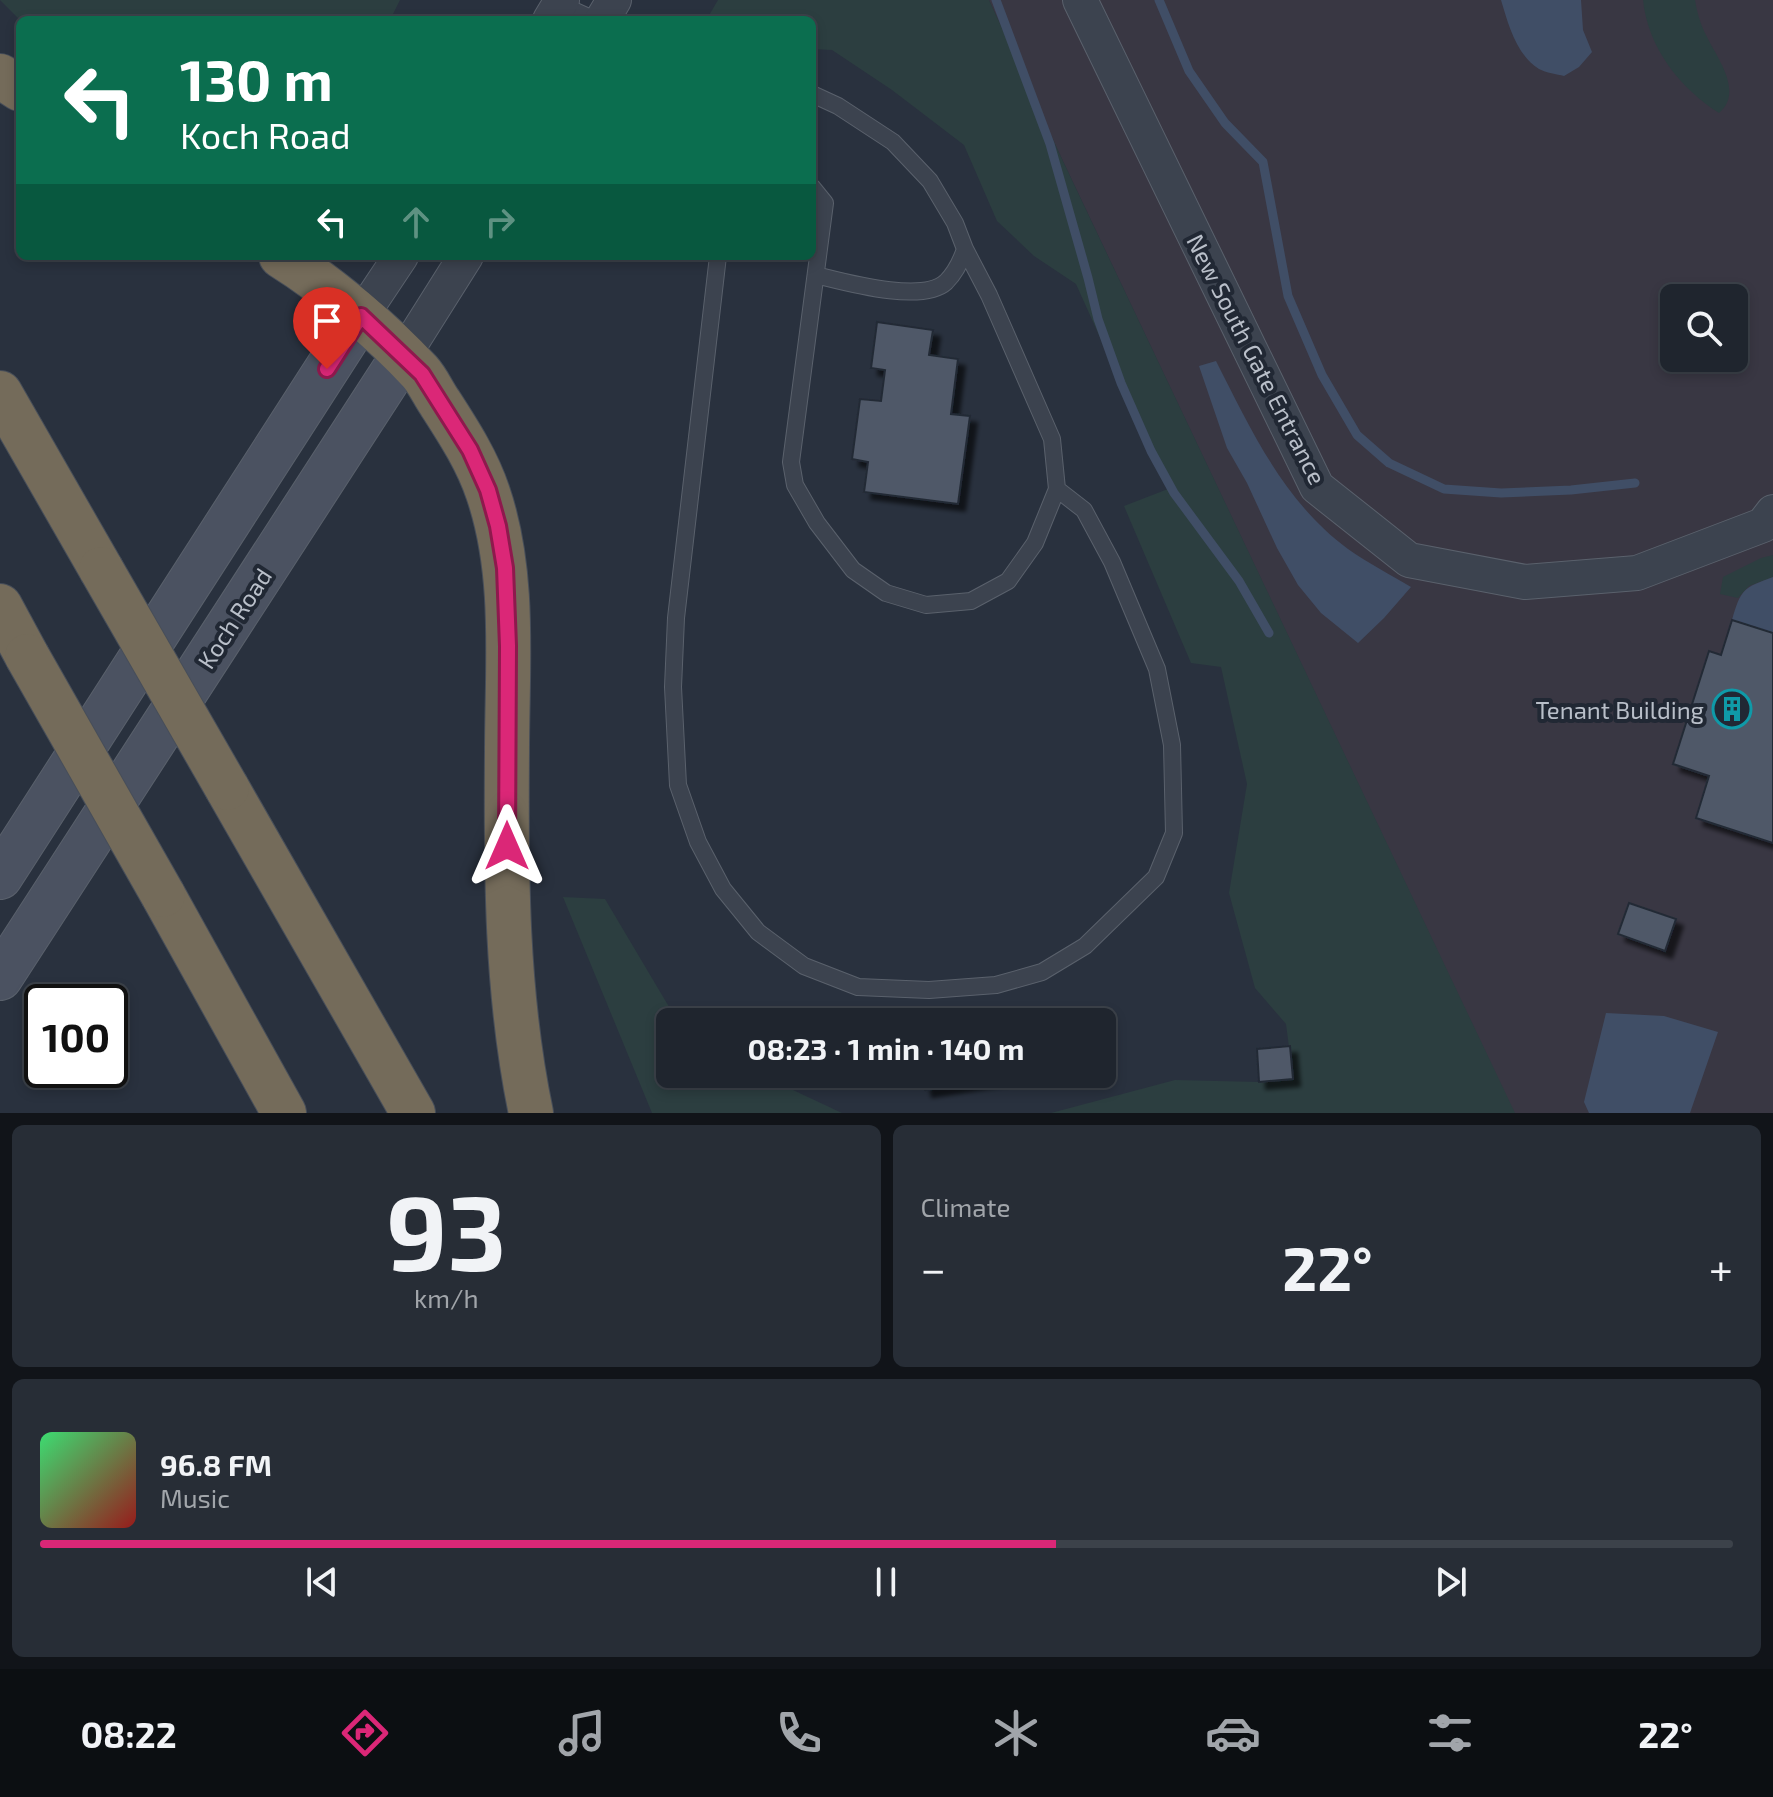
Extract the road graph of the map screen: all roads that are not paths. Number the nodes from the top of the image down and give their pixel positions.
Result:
1 (1080, 0) edge
2 (557, 8) edge
3 (582, 16) edge
4 (816, 96) edge
5 (816, 192) edge
6 (965, 249) junction
7 (287, 260) edge
8 (398, 260) edge
9 (463, 260) edge
10 (718, 260) edge
11 (816, 275) junction
12 (361, 316) junction
13 (403, 356) junction
14 (0, 393) edge
15 (1057, 489) junction
16 (1770, 520) edge
17 (0, 606) edge
18 (0, 877) edge
19 (0, 978) edge
20 (284, 1113) edge
21 (413, 1113) edge
22 (531, 1113) edge

1 - 16 street, New South Gate Entrance
2 - 3 lane
4 - 6 lane
5 - 11 lane
6 - 11 lane
6 - 15 lane
7 - 12 highway
8 - 12 street
9 - 13 street, Koch Road
10 - 15 lane
11 - 15 lane
12 - 13 highway
12 - 18 street
13 - 19 street, Koch Road
13 - 22 highway
14 - 21 highway, bridge
17 - 20 highway, bridge

